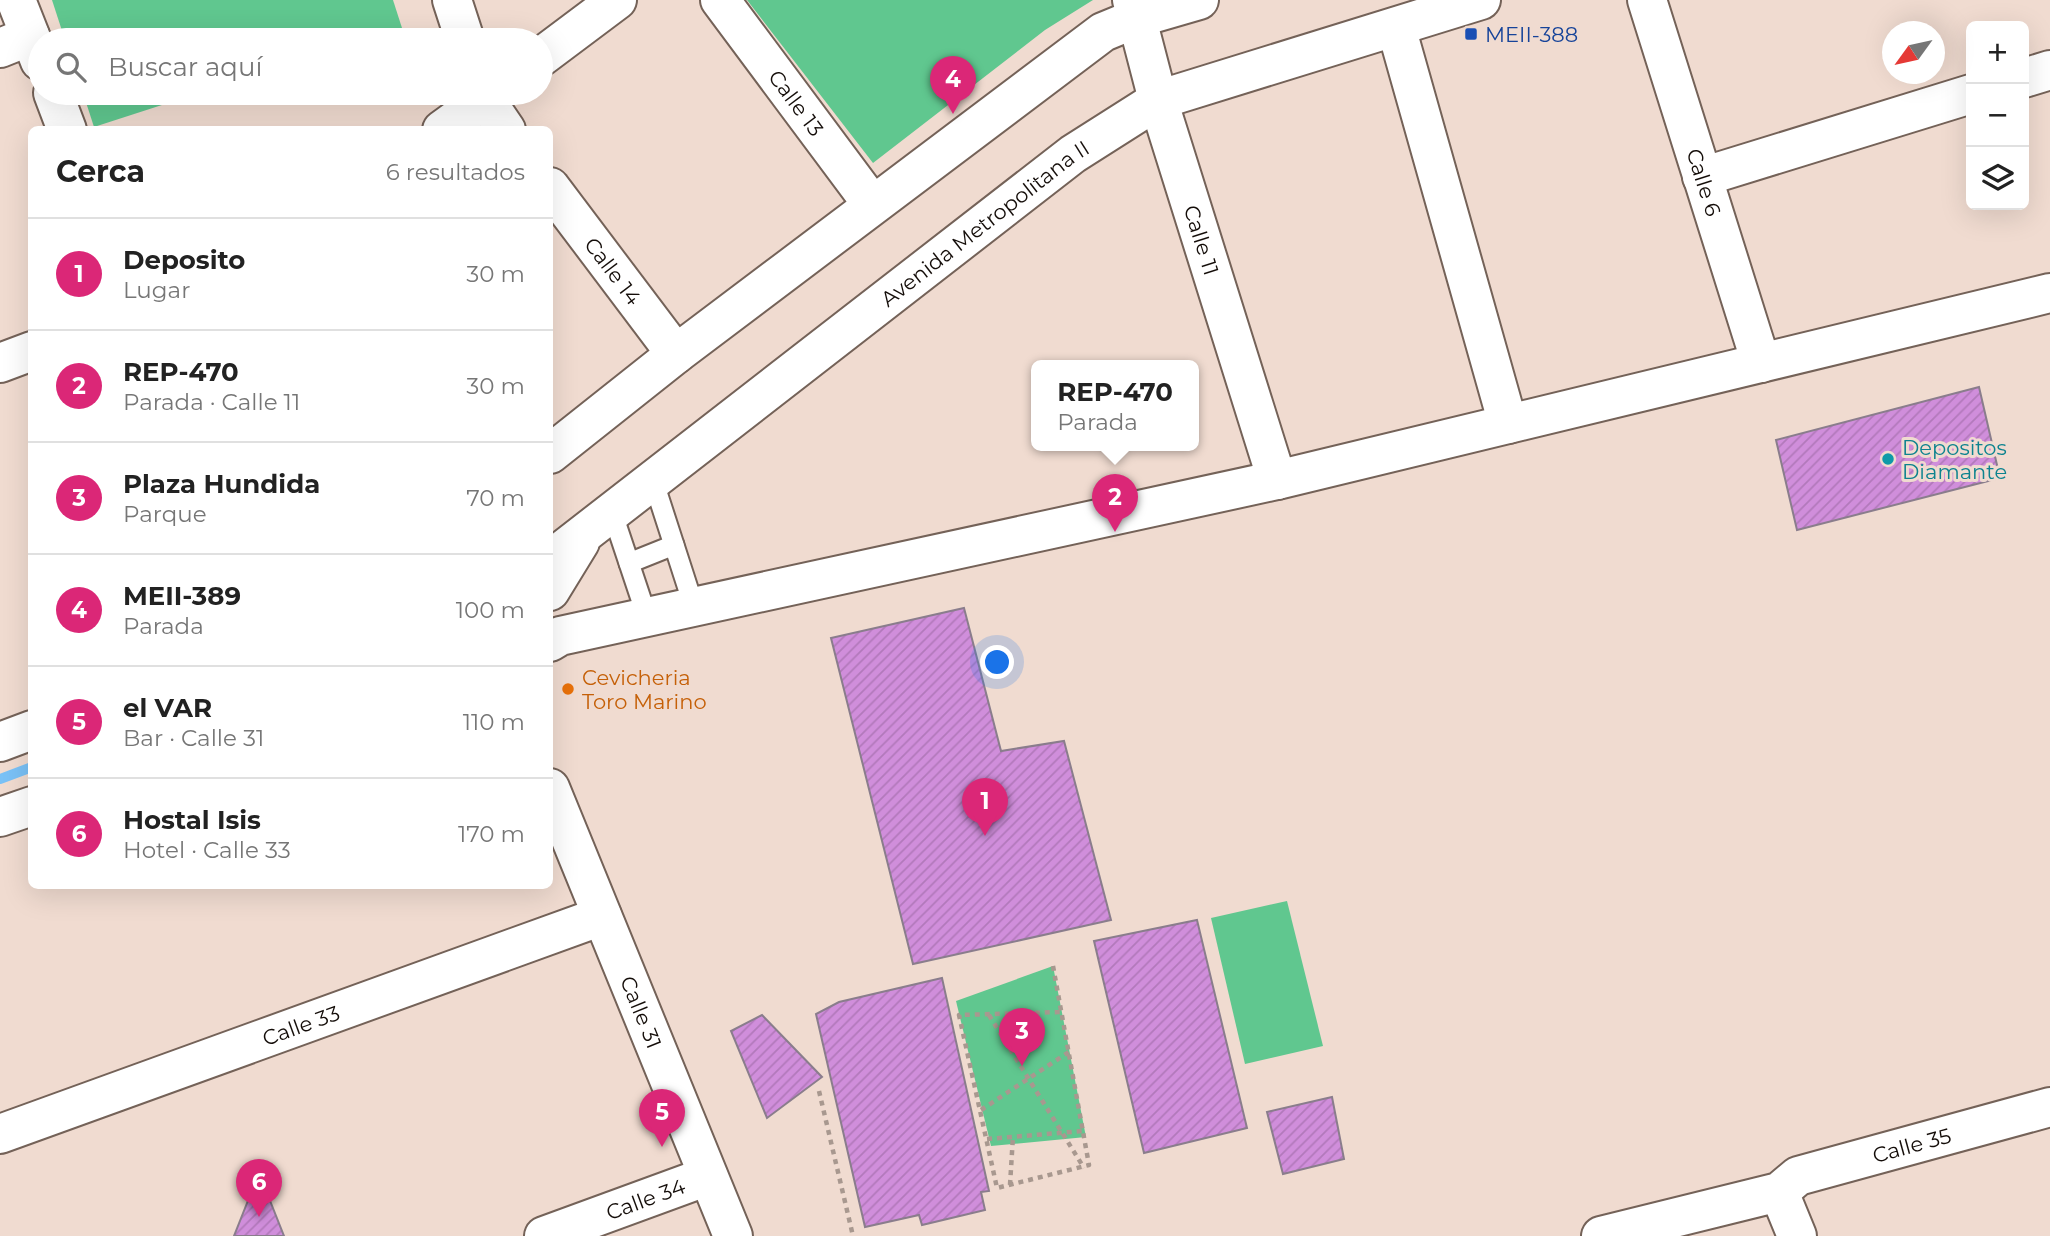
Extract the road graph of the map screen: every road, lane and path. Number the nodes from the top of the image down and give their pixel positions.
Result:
1 (16, 0) edge
2 (452, 0) edge
3 (617, 0) edge
4 (720, 0) edge
5 (1199, 0) edge
6 (1481, 0) edge
7 (1647, 0) edge
8 (1134, 9) edge
9 (1396, 27) junction
10 (461, 28) edge
11 (24, 48) edge
12 (553, 48) edge
13 (2050, 70) edge
14 (2029, 76) edge
15 (1966, 96) edge
16 (1158, 100) junction
17 (58, 105) edge
18 (489, 105) edge
19 (65, 126) edge
20 (450, 126) edge
21 (1702, 177) junction
22 (553, 191) edge
23 (872, 204) junction
24 (2050, 293) edge
25 (28, 352) edge
26 (676, 354) junction
27 (0, 363) edge
28 (1761, 363) junction
29 (1508, 424) junction
30 (553, 452) edge
31 (653, 480) junction
32 (1277, 480) junction
33 (599, 522) junction
34 (674, 545) junction
35 (553, 558) edge
36 (629, 563) junction
37 (553, 587) edge
38 (694, 607) junction
39 (647, 617) junction
40 (553, 640) edge
41 (28, 732) edge
42 (0, 742) edge
43 (553, 795) edge
44 (28, 807) edge
45 (0, 817) edge
46 (602, 916) junction
47 (1053, 966) dead end
48 (1062, 1012) junction
49 (989, 1015) junction
50 (1069, 1052) junction
51 (1028, 1080) junction
52 (818, 1091) dead end
53 (2050, 1107) edge
54 (981, 1110) junction
55 (1083, 1131) junction
56 (1060, 1132) junction
57 (0, 1134) edge
58 (1013, 1136) junction
59 (987, 1139) junction
60 (1084, 1168) junction
61 (708, 1176) junction
62 (1010, 1185) junction
63 (1779, 1192) junction
64 (544, 1236) edge
65 (733, 1236) edge
66 (853, 1236) edge
67 (1601, 1236) edge
68 (1797, 1236) edge

1 - 11 street
2 - 10 street
3 - 12 street
4 - 23 street, Calle 13
5 - 8 street
6 - 9 street, Avenida Metropolitana II
7 - 21 street, Calle 6
8 - 16 street, Calle 11
8 - 23 street
9 - 16 street, Avenida Metropolitana II
9 - 29 street
13 - 14 street
15 - 21 street
16 - 31 street, Avenida Metropolitana II
16 - 32 street, Calle 11
17 - 19 street
18 - 20 street
21 - 28 street, Calle 6
22 - 26 street, Calle 14
23 - 26 street
24 - 28 street
25 - 27 street
26 - 30 street
28 - 29 street
29 - 32 street
31 - 33 street, Avenida Metropolitana II
31 - 34 lane
32 - 38 street
33 - 35 street, Avenida Metropolitana II
33 - 36 lane
33 - 37 street
34 - 36 lane
34 - 38 lane
36 - 39 lane
38 - 39 street
39 - 40 street
41 - 42 street
43 - 46 street, Calle 31
44 - 45 street
46 - 57 street, Calle 33
46 - 61 street, Calle 31
47 - 48 path
48 - 49 path
48 - 50 path
49 - 51 path
49 - 54 path
50 - 51 path
50 - 55 path
51 - 54 path
51 - 56 path
52 - 66 path
53 - 63 street, Calle 35
54 - 59 path
55 - 56 path
55 - 60 path
56 - 58 path
56 - 60 path
58 - 59 path
58 - 62 path
59 - 62 path
60 - 62 path
61 - 64 street, Calle 34
61 - 65 street, Calle 31
63 - 67 street, Calle 35
63 - 68 street

